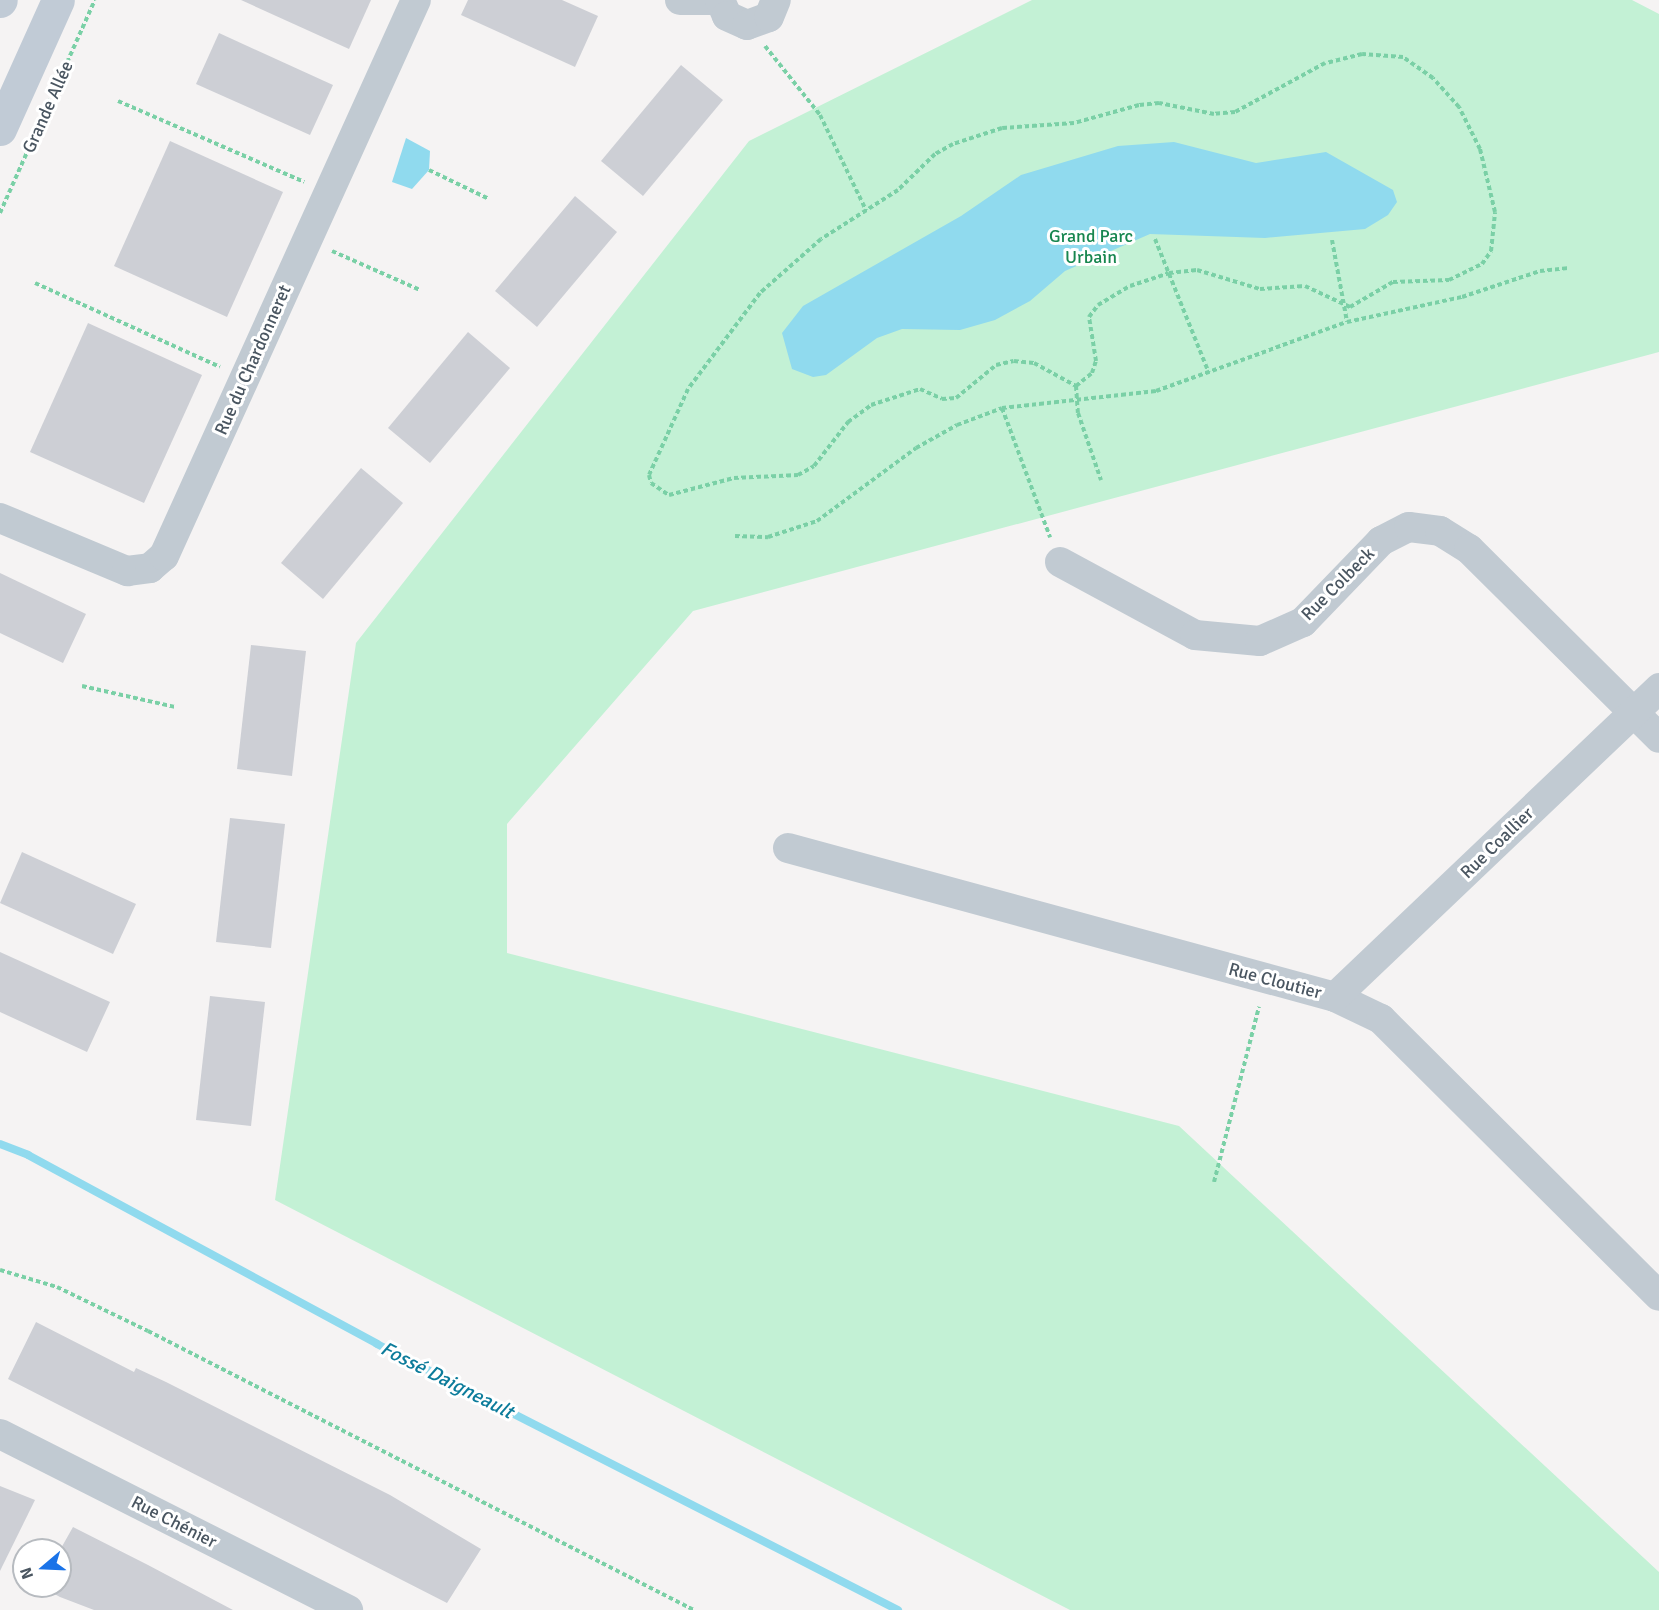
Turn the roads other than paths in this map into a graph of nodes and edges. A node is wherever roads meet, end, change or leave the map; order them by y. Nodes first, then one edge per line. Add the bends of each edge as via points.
1 (58, 0) edge
2 (416, 0) edge
3 (680, 0) edge
4 (711, 0) edge
5 (720, 0) edge
6 (776, 0) edge
7 (0, 129) edge
8 (0, 518) edge
9 (1060, 562) road end
10 (1659, 688) edge
11 (1634, 713) junction
12 (1659, 738) edge
13 (788, 848) dead end
14 (1335, 997) junction
15 (1659, 1296) edge
16 (0, 1434) edge
17 (348, 1610) edge

1 - 7 main road, Grande Allée
2 - 8 street, Rue du Chardonneret via 164,555 150,568 119,569
3 - 4 street
5 - 6 street via 727,16 747,25 769,17
9 - 11 street, Rue Colbeck via 1195,635 1260,641 1303,622 1381,541 1409,527 1440,531 1469,549
10 - 11 street, Rue Coallier
11 - 12 street, Rue Colbeck
11 - 14 street, Rue Coallier
13 - 14 street, Rue Cloutier
14 - 15 street, Rue Cloutier via 1381,1019
16 - 17 street, Rue Chénier

